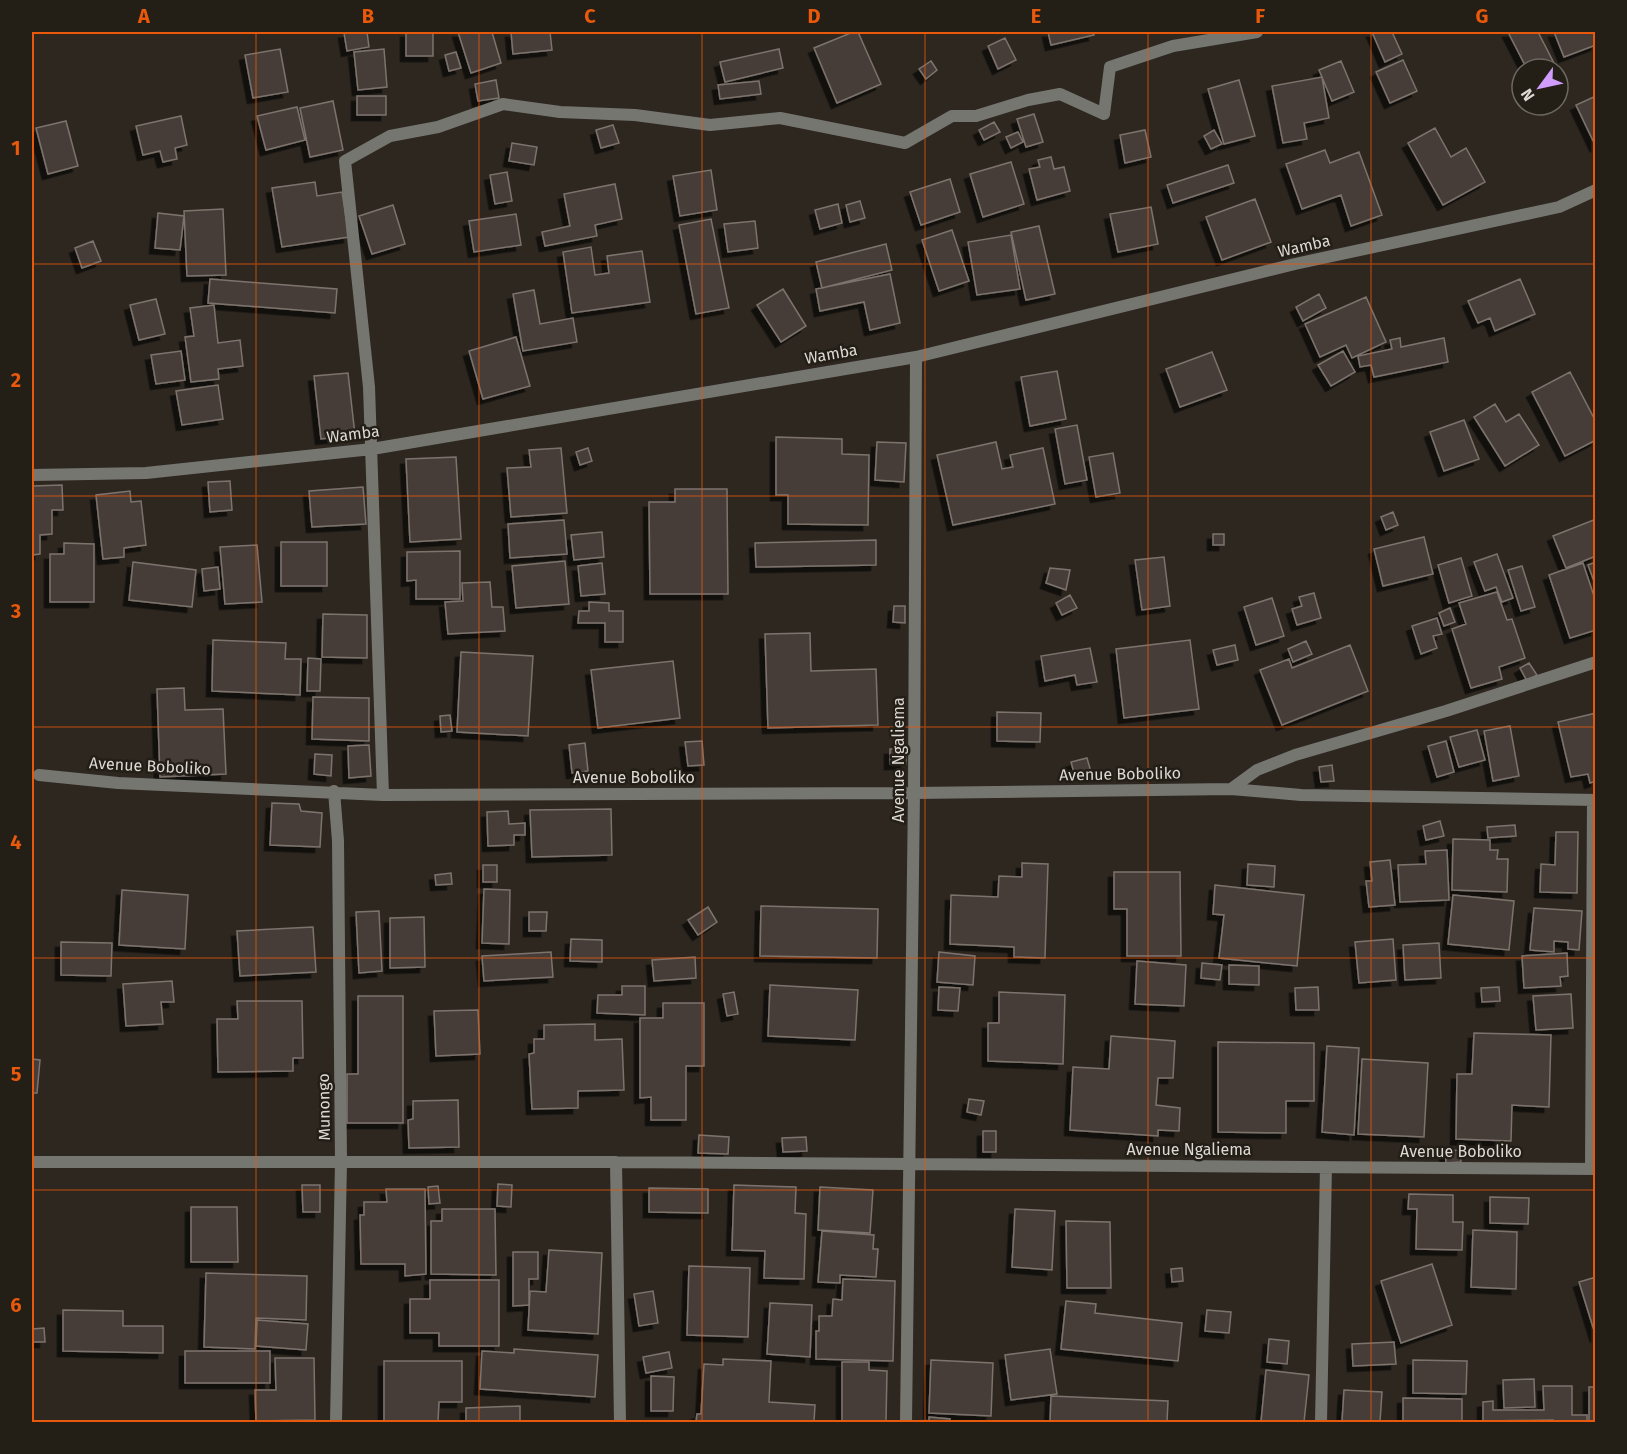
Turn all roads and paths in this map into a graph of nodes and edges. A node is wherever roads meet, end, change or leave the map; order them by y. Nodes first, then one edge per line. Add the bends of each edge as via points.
1 (1257, 32) edge
2 (1596, 189) edge
3 (916, 357) junction
4 (372, 449) junction
5 (32, 475) edge
6 (1596, 662) edge
7 (39, 776) dead end
8 (1231, 789) junction
9 (334, 792) junction
10 (914, 793) junction
11 (383, 795) junction
12 (1594, 800) edge
13 (32, 1162) edge
14 (341, 1162) junction
15 (616, 1162) junction
16 (908, 1164) junction
17 (1326, 1167) junction
18 (1593, 1169) edge
19 (336, 1422) edge
20 (620, 1422) edge
21 (906, 1422) edge
22 (1321, 1422) edge

1 - 4 street via 1173,46 1110,67 1104,114 1059,94 976,116 952,116 905,143 780,118 710,125 503,104 438,127 390,136 345,161
2 - 3 street, Wamba via 1559,207 1295,264
3 - 4 street, Wamba
3 - 10 street, Avenue Ngaliema
4 - 5 street, Wamba via 146,473
4 - 11 street
6 - 8 street via 1295,755 1257,770
7 - 9 street, Avenue Boboliko
8 - 10 street, Avenue Boboliko
8 - 12 street, Avenue Boboliko via 1301,795
9 - 11 street, Avenue Boboliko
9 - 14 street, Munongo via 338,842
10 - 11 street, Avenue Boboliko
10 - 16 street, Avenue Ngaliema
12 - 18 street
13 - 14 street
14 - 15 street
14 - 19 street, Munongo
15 - 16 street
15 - 20 street
16 - 17 street, Avenue Ngaliema
16 - 21 street, Avenue Ngaliema
17 - 18 street, Avenue Boboliko
17 - 22 street

